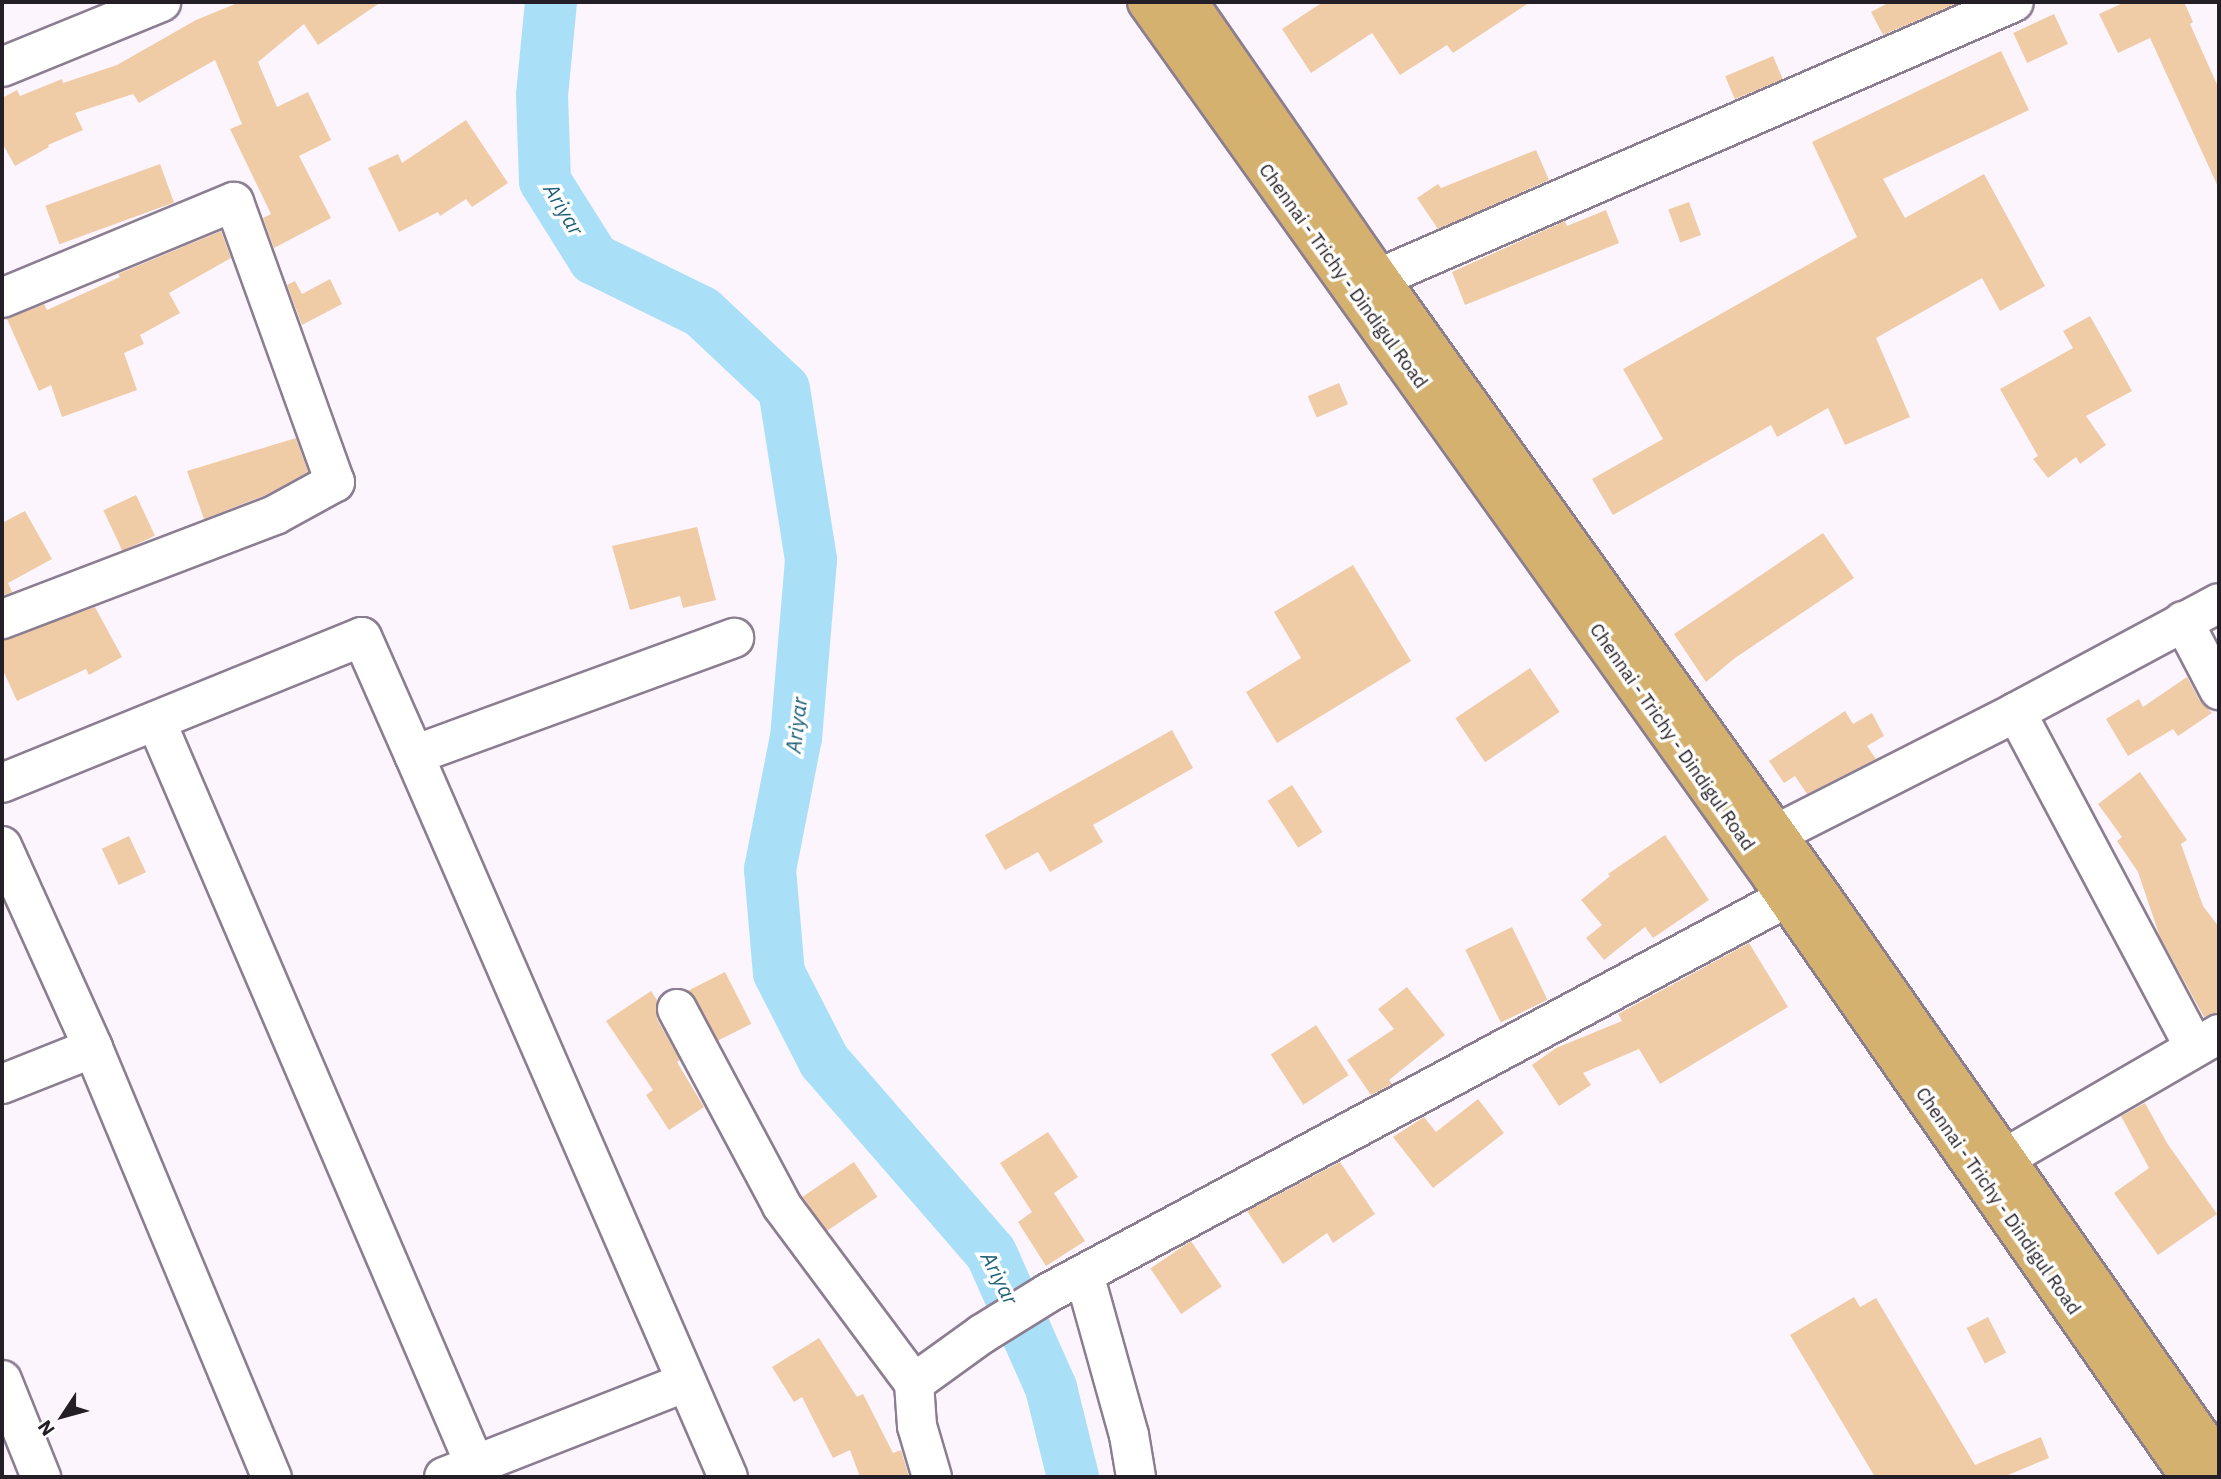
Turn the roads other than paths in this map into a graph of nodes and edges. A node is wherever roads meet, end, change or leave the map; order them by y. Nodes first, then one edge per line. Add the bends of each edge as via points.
1 (161, 2) edge
2 (1147, 2) edge
3 (1188, 2) edge
4 (2014, 2) edge
5 (2, 67) edge
6 (1379, 278) junction
7 (2, 298) edge
8 (2219, 603) edge
9 (2, 619) edge
10 (2183, 621) junction
11 (734, 638) dead end
12 (2219, 690) edge
13 (2016, 712) junction
14 (156, 721) junction
15 (414, 755) junction
16 (2, 783) edge
17 (1776, 834) junction
18 (2, 846) edge
19 (1786, 898) junction
20 (677, 1009) dead end
21 (2206, 1041) edge
22 (93, 1048) junction
23 (2, 1084) edge
24 (2005, 1158) junction
25 (1084, 1274) junction
26 (2, 1380) edge
27 (686, 1382) junction
28 (914, 1383) junction
29 (2219, 1464) edge
30 (459, 1471) edge
31 (41, 1477) edge
32 (272, 1477) edge
33 (728, 1477) edge
34 (932, 1477) edge
35 (1136, 1477) edge
36 (2190, 1477) edge

1 - 5 street
2 - 19 highway, Chennai - Trichy - Dindigul Road
3 - 6 highway, Chennai - Trichy - Dindigul Road
4 - 6 street
6 - 17 highway, Chennai - Trichy - Dindigul Road
7 - 9 street via 234,202 335,482 275,515
8 - 10 street
10 - 12 street
10 - 13 street
11 - 15 street
13 - 17 street
13 - 21 street
14 - 15 street via 362,637
14 - 16 street
14 - 30 street
15 - 27 street
17 - 24 highway, Chennai - Trichy - Dindigul Road
18 - 22 street
19 - 25 street
19 - 36 highway, Chennai - Trichy - Dindigul Road
20 - 28 street via 782,1206
21 - 24 street
22 - 23 street
22 - 32 street
24 - 29 highway, Chennai - Trichy - Dindigul Road
25 - 28 street via 982,1334
25 - 35 street via 1129,1435
26 - 31 street
27 - 30 street
27 - 33 street
28 - 34 street via 917,1426

